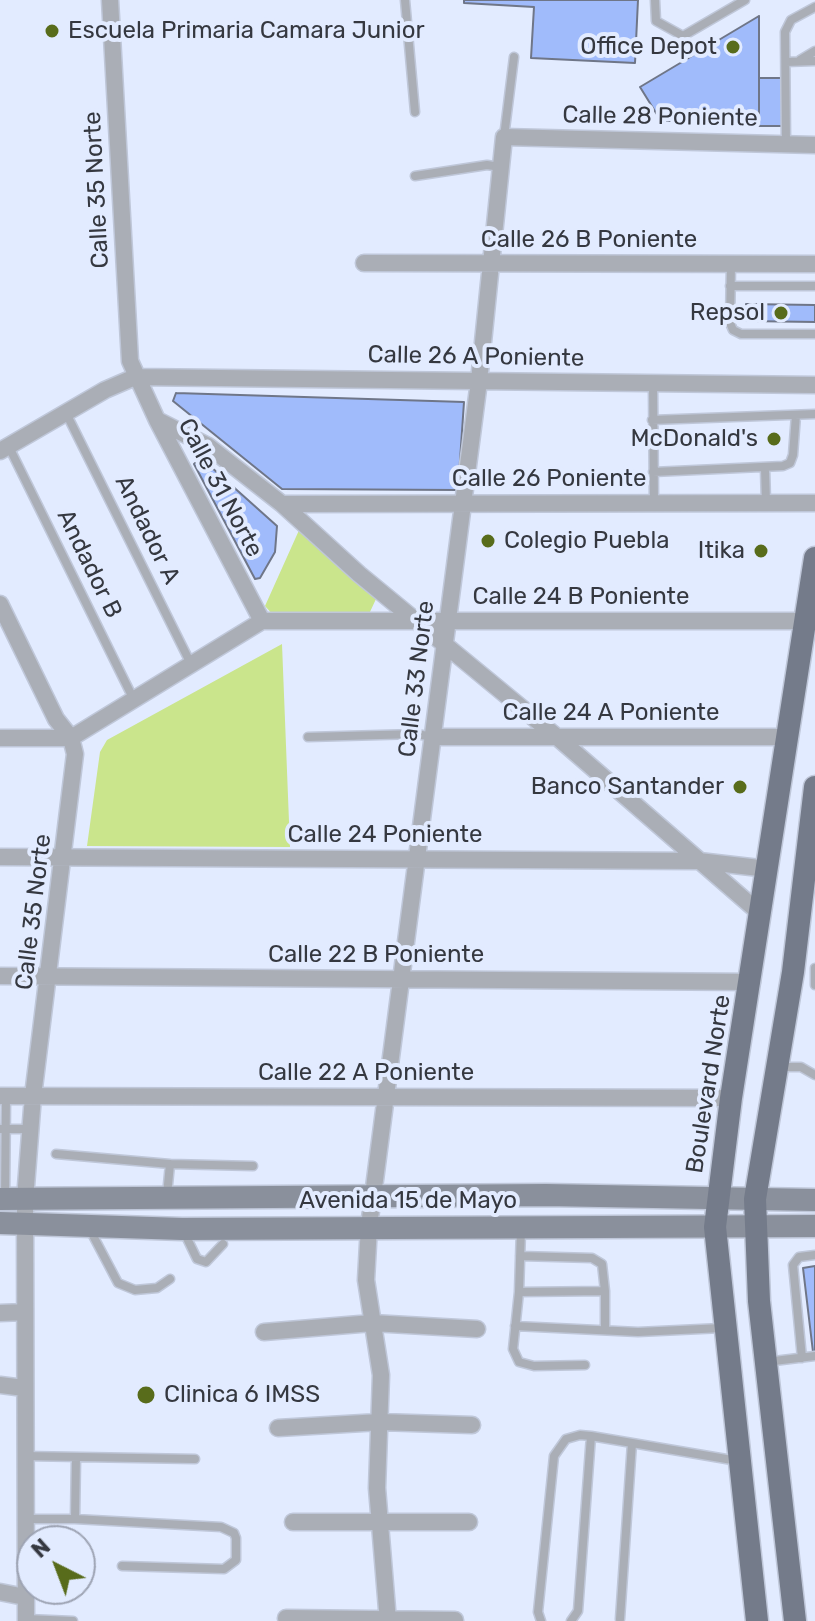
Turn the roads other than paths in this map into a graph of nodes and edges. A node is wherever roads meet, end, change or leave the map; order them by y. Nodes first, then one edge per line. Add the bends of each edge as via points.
1 (110, 0) edge
2 (405, 0) edge
3 (655, 0) edge
4 (745, 0) edge
5 (815, 7) edge
6 (815, 51) edge
7 (514, 57) dead end
8 (800, 61) junction
9 (815, 61) edge
10 (786, 62) junction
11 (415, 112) dead end
12 (504, 137) junction
13 (786, 144) junction
14 (815, 145) edge
15 (501, 167) junction
16 (415, 176) dead end
17 (364, 263) dead end
18 (491, 263) junction
19 (731, 264) junction
20 (815, 264) edge
21 (730, 286) junction
22 (815, 286) edge
23 (815, 334) edge
24 (135, 377) junction
25 (479, 381) junction
26 (653, 383) junction
27 (815, 385) edge
28 (66, 413) junction
29 (815, 414) edge
30 (796, 415) junction
31 (157, 420) junction
32 (652, 420) junction
33 (4, 448) edge
34 (765, 468) junction
35 (653, 472) junction
36 (464, 503) junction
37 (654, 503) junction
38 (766, 503) junction
39 (815, 503) edge
40 (282, 504) junction
41 (815, 558) edge
42 (2, 613) edge
43 (262, 621) junction
44 (416, 621) junction
45 (448, 621) junction
46 (805, 621) junction
47 (445, 646) junction
48 (191, 665) junction
49 (134, 700) junction
50 (308, 737) dead end
51 (434, 737) junction
52 (557, 737) junction
53 (788, 737) junction
54 (0, 738) edge
55 (71, 738) junction
56 (815, 787) edge
57 (0, 857) edge
58 (65, 857) junction
59 (810, 858) edge
60 (418, 859) junction
61 (699, 861) junction
62 (768, 869) junction
63 (762, 915) junction
64 (815, 968) edge
65 (0, 976) edge
66 (50, 976) junction
67 (403, 979) junction
68 (752, 982) junction
69 (815, 985) edge
70 (777, 1067) junction
71 (815, 1075) edge
72 (3, 1096) edge
73 (33, 1096) junction
74 (389, 1097) junction
75 (731, 1098) junction
76 (3, 1129) edge
77 (30, 1129) junction
78 (56, 1154) dead end
79 (170, 1164) junction
80 (253, 1166) dead end
81 (10, 1194) edge
82 (375, 1196) junction
83 (167, 1198) junction
84 (716, 1199) junction
85 (755, 1199) junction
86 (815, 1200) edge
87 (0, 1223) edge
88 (26, 1223) junction
89 (87, 1224) junction
90 (369, 1226) junction
91 (815, 1226) edge
92 (715, 1227) junction
93 (754, 1227) junction
94 (521, 1228) junction
95 (182, 1229) junction
96 (223, 1244) dead end
97 (815, 1255) edge
98 (520, 1256) junction
99 (170, 1279) dead end
100 (605, 1291) junction
101 (519, 1292) junction
102 (25, 1312) junction
103 (0, 1313) edge
104 (372, 1323) junction
105 (515, 1326) junction
106 (725, 1328) junction
107 (477, 1329) dead end
108 (605, 1330) junction
109 (264, 1332) dead end
110 (815, 1356) edge
111 (802, 1358) junction
112 (765, 1362) junction
113 (585, 1365) dead end
114 (0, 1385) edge
115 (24, 1388) junction
116 (380, 1422) junction
117 (472, 1425) dead end
118 (278, 1428) dead end
119 (591, 1436) junction
120 (632, 1443) junction
121 (24, 1456) junction
122 (76, 1457) junction
123 (195, 1459) dead end
124 (739, 1461) junction
125 (24, 1519) junction
126 (75, 1519) junction
127 (380, 1521) junction
128 (293, 1522) dead end
129 (469, 1522) dead end
130 (24, 1525) edge
131 (122, 1566) dead end
132 (286, 1618) dead end
133 (620, 1619) edge
134 (26, 1620) edge
135 (455, 1620) edge
136 (73, 1621) edge
137 (388, 1621) edge
138 (541, 1621) edge
139 (571, 1621) edge
140 (757, 1621) edge
141 (795, 1621) edge

1 - 24 street, Calle 35 Norte via 128,344
2 - 11 lane
3 - 4 lane via 656,21 683,36
5 - 10 lane via 787,25
6 - 8 lane
7 - 12 lane
8 - 9 lane
8 - 10 lane
10 - 13 lane
12 - 13 street, Calle 28 Poniente
12 - 15 street, Calle 33 Norte
13 - 14 street, Calle 28 Poniente
15 - 16 lane
15 - 18 street, Calle 33 Norte
17 - 18 street, Calle 26 B Poniente
18 - 19 street, Calle 26 B Poniente
18 - 25 street, Calle 33 Norte
19 - 20 street, Calle 26 B Poniente
19 - 21 lane
21 - 22 lane
21 - 23 lane via 733,330
24 - 25 street, Calle 26 A Poniente
24 - 28 street
24 - 31 street, Calle 31 Norte
25 - 26 street, Calle 26 A Poniente
25 - 36 street, Calle 33 Norte
26 - 27 street, Calle 26 A Poniente
26 - 32 lane
28 - 33 street
28 - 48 lane, Andador A
29 - 30 lane
30 - 32 lane
30 - 34 lane via 790,463
31 - 40 street via 208,446
31 - 43 street, Calle 31 Norte
32 - 35 lane
33 - 49 lane, Andador B
34 - 35 lane
34 - 38 lane
35 - 37 lane
36 - 37 street, Calle 26 Poniente
36 - 40 street, Calle 26 Poniente
36 - 45 street, Calle 33 Norte
37 - 38 street, Calle 26 Poniente
38 - 39 street, Calle 26 Poniente
40 - 44 street
41 - 46 main road, Boulevard Norte
42 - 55 street
43 - 44 street, Calle 24 B Poniente
43 - 48 street
44 - 45 street, Calle 24 B Poniente
44 - 47 street
45 - 46 street, Calle 24 B Poniente
45 - 47 street, Calle 33 Norte
46 - 53 main road, Boulevard Norte
47 - 51 street, Calle 33 Norte
47 - 52 street
48 - 49 street
49 - 55 street
50 - 51 lane
51 - 52 street, Calle 24 A Poniente
51 - 60 street, Calle 33 Norte
52 - 53 street, Calle 24 A Poniente
52 - 61 street
53 - 62 main road, Boulevard Norte
54 - 55 street
55 - 58 street, Calle 35 Norte via 75,764
56 - 59 main road
57 - 58 street, Calle 24 Poniente
58 - 60 street, Calle 24 Poniente
58 - 66 street, Calle 35 Norte
59 - 70 main road
60 - 61 street, Calle 24 Poniente
60 - 67 street, Calle 33 Norte
61 - 62 street, Calle 24 Poniente
61 - 63 street
62 - 63 main road, Boulevard Norte
63 - 68 main road, Boulevard Norte
64 - 69 lane
65 - 66 street, Calle 22 B Poniente
66 - 67 street, Calle 22 B Poniente
66 - 73 street, Calle 35 Norte
67 - 68 street, Calle 22 B Poniente
67 - 74 street, Calle 33 Norte
68 - 75 main road, Boulevard Norte
70 - 71 lane via 801,1067
70 - 85 main road
72 - 73 street, Calle 22 A Poniente
72 - 76 lane
73 - 74 street, Calle 22 A Poniente
73 - 77 street, Calle 35 Norte
74 - 75 street, Calle 22 A Poniente
74 - 82 street, Calle 33 Norte
75 - 84 main road, Boulevard Norte
76 - 77 lane
76 - 81 lane
77 - 81 street, Calle 35 Norte
78 - 79 lane
79 - 80 lane
79 - 83 lane
81 - 83 main road, Avenida 15 de Mayo
81 - 88 street, Calle 35 Norte
82 - 83 main road, Avenida 15 de Mayo
82 - 84 main road, Avenida 15 de Mayo
82 - 90 street, Calle 33 Norte
84 - 85 main road, Avenida 15 de Mayo
84 - 92 main road, Boulevard Norte
85 - 86 main road, Avenida 15 de Mayo
85 - 93 main road
87 - 88 main road, Avenida 15 de Mayo
88 - 89 main road, Avenida 15 de Mayo
88 - 102 street, Calle 35 Norte
89 - 95 main road, Avenida 15 de Mayo
89 - 99 lane via 118,1283 135,1290 157,1288
90 - 94 main road, Avenida 15 de Mayo
90 - 95 main road, Avenida 15 de Mayo
90 - 104 street, Calle 33 Norte via 366,1280
91 - 93 main road, Avenida 15 de Mayo
92 - 93 main road, Avenida 15 de Mayo
92 - 94 main road, Avenida 15 de Mayo
92 - 106 main road, Boulevard Norte
93 - 112 main road
94 - 98 lane
95 - 96 lane via 197,1259 206,1262
97 - 111 lane via 799,1257 793,1265
98 - 100 lane via 592,1258 602,1264
98 - 101 lane
100 - 101 lane
100 - 108 lane
101 - 105 lane
102 - 103 street
102 - 115 street, Calle 35 Norte
104 - 107 street
104 - 109 street
104 - 116 street, Calle 33 Norte via 380,1364
105 - 108 lane
105 - 113 lane via 513,1349 519,1362
106 - 108 lane
106 - 124 main road, Boulevard Norte
110 - 111 lane
111 - 112 lane
112 - 141 main road
114 - 115 street
115 - 121 street, Calle 35 Norte
116 - 117 street
116 - 118 street
116 - 127 street, Calle 33 Norte
119 - 120 lane
119 - 138 lane via 572,1436 557,1446 554,1456
119 - 139 lane via 578,1611
120 - 124 lane
120 - 133 lane
121 - 122 lane
121 - 125 street, Calle 35 Norte
122 - 123 lane
122 - 126 lane
124 - 140 main road, Boulevard Norte
125 - 126 lane
125 - 130 street, Calle 35 Norte
126 - 131 lane via 221,1527 236,1538 236,1560 224,1569
127 - 128 street
127 - 129 street
127 - 137 street, Calle 33 Norte
132 - 137 street
134 - 136 lane
135 - 137 street

